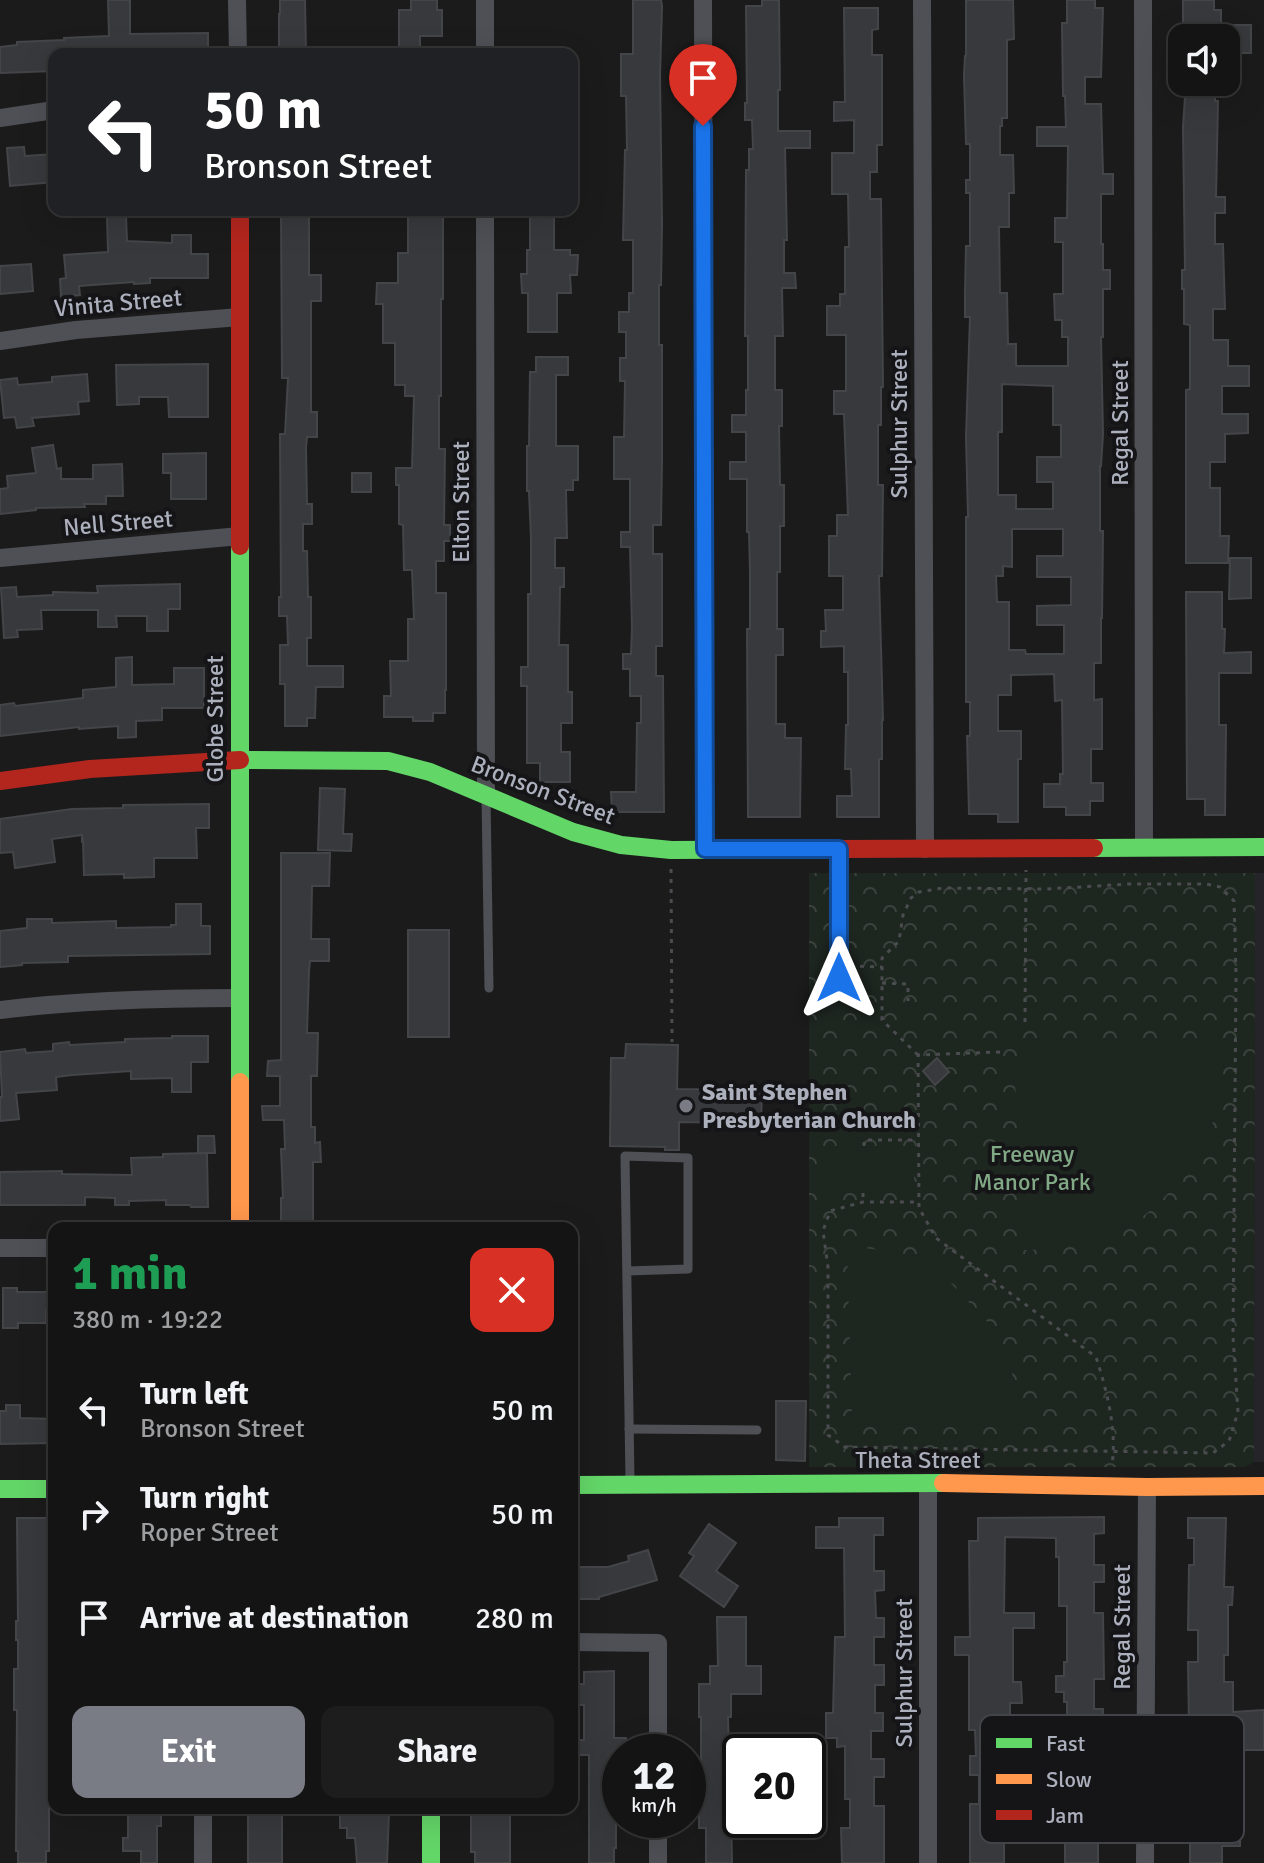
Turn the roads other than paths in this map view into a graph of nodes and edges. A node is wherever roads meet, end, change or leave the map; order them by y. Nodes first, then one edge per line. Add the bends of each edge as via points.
1 (237, 0) edge
2 (485, 0) edge
3 (703, 0) edge
4 (922, 0) edge
5 (1143, 0) edge
6 (238, 48) edge
7 (485, 48) edge
8 (48, 111) edge
9 (0, 118) edge
10 (240, 216) edge
11 (485, 216) edge
12 (240, 317) junction
13 (0, 341) edge
14 (240, 536) junction
15 (0, 558) edge
16 (239, 760) junction
17 (0, 781) edge
18 (486, 794) junction
19 (1144, 847) junction
20 (1264, 847) edge
21 (705, 849) junction
22 (839, 849) junction
23 (925, 849) junction
24 (839, 978) dead end
25 (489, 988) dead end
26 (240, 998) junction
27 (0, 1010) edge
28 (240, 1222) edge
29 (0, 1248) edge
30 (48, 1248) edge
31 (627, 1271) junction
32 (629, 1429) junction
33 (757, 1430) dead end
34 (928, 1483) junction
35 (578, 1485) edge
36 (630, 1485) junction
37 (1264, 1486) edge
38 (1147, 1487) junction
39 (0, 1489) edge
40 (48, 1489) edge
41 (578, 1642) edge
42 (1146, 1715) edge
43 (658, 1734) edge
44 (203, 1814) edge
45 (431, 1814) edge
46 (658, 1838) edge
47 (1145, 1843) edge
48 (203, 1863) edge
49 (431, 1863) edge
50 (658, 1863) edge
51 (928, 1863) edge
52 (1145, 1863) edge

1 - 6 street
2 - 7 street
3 - 21 street
4 - 23 street, Sulphur Street
5 - 19 street, Regal Street
8 - 9 street
10 - 12 street, Globe Street
11 - 18 street, Elton Street
12 - 13 street, Vinita Street
12 - 14 street, Globe Street
14 - 15 street, Nell Street
14 - 16 street, Globe Street
16 - 17 street, Bronson Street via 90,769
16 - 18 street, Bronson Street via 388,761
16 - 26 street, Globe Street
18 - 21 street, Bronson Street via 573,832 621,845
18 - 25 lane
19 - 20 street, Bronson Street
19 - 23 street, Bronson Street
21 - 22 street, Bronson Street
22 - 23 street, Bronson Street
22 - 24 lane
26 - 27 street via 149,998
26 - 28 street, Globe Street
29 - 30 street
31 - 31 lane via 625,1156 688,1158 688,1269
31 - 32 lane
32 - 33 lane
32 - 36 lane
34 - 36 street, Theta Street
34 - 38 street, Theta Street
34 - 51 street, Sulphur Street
35 - 36 street, Theta Street
37 - 38 street, Theta Street
38 - 42 street, Regal Street
39 - 40 street
41 - 43 street via 658,1643
44 - 48 street
45 - 49 street
46 - 50 street
47 - 52 street, Regal Street

